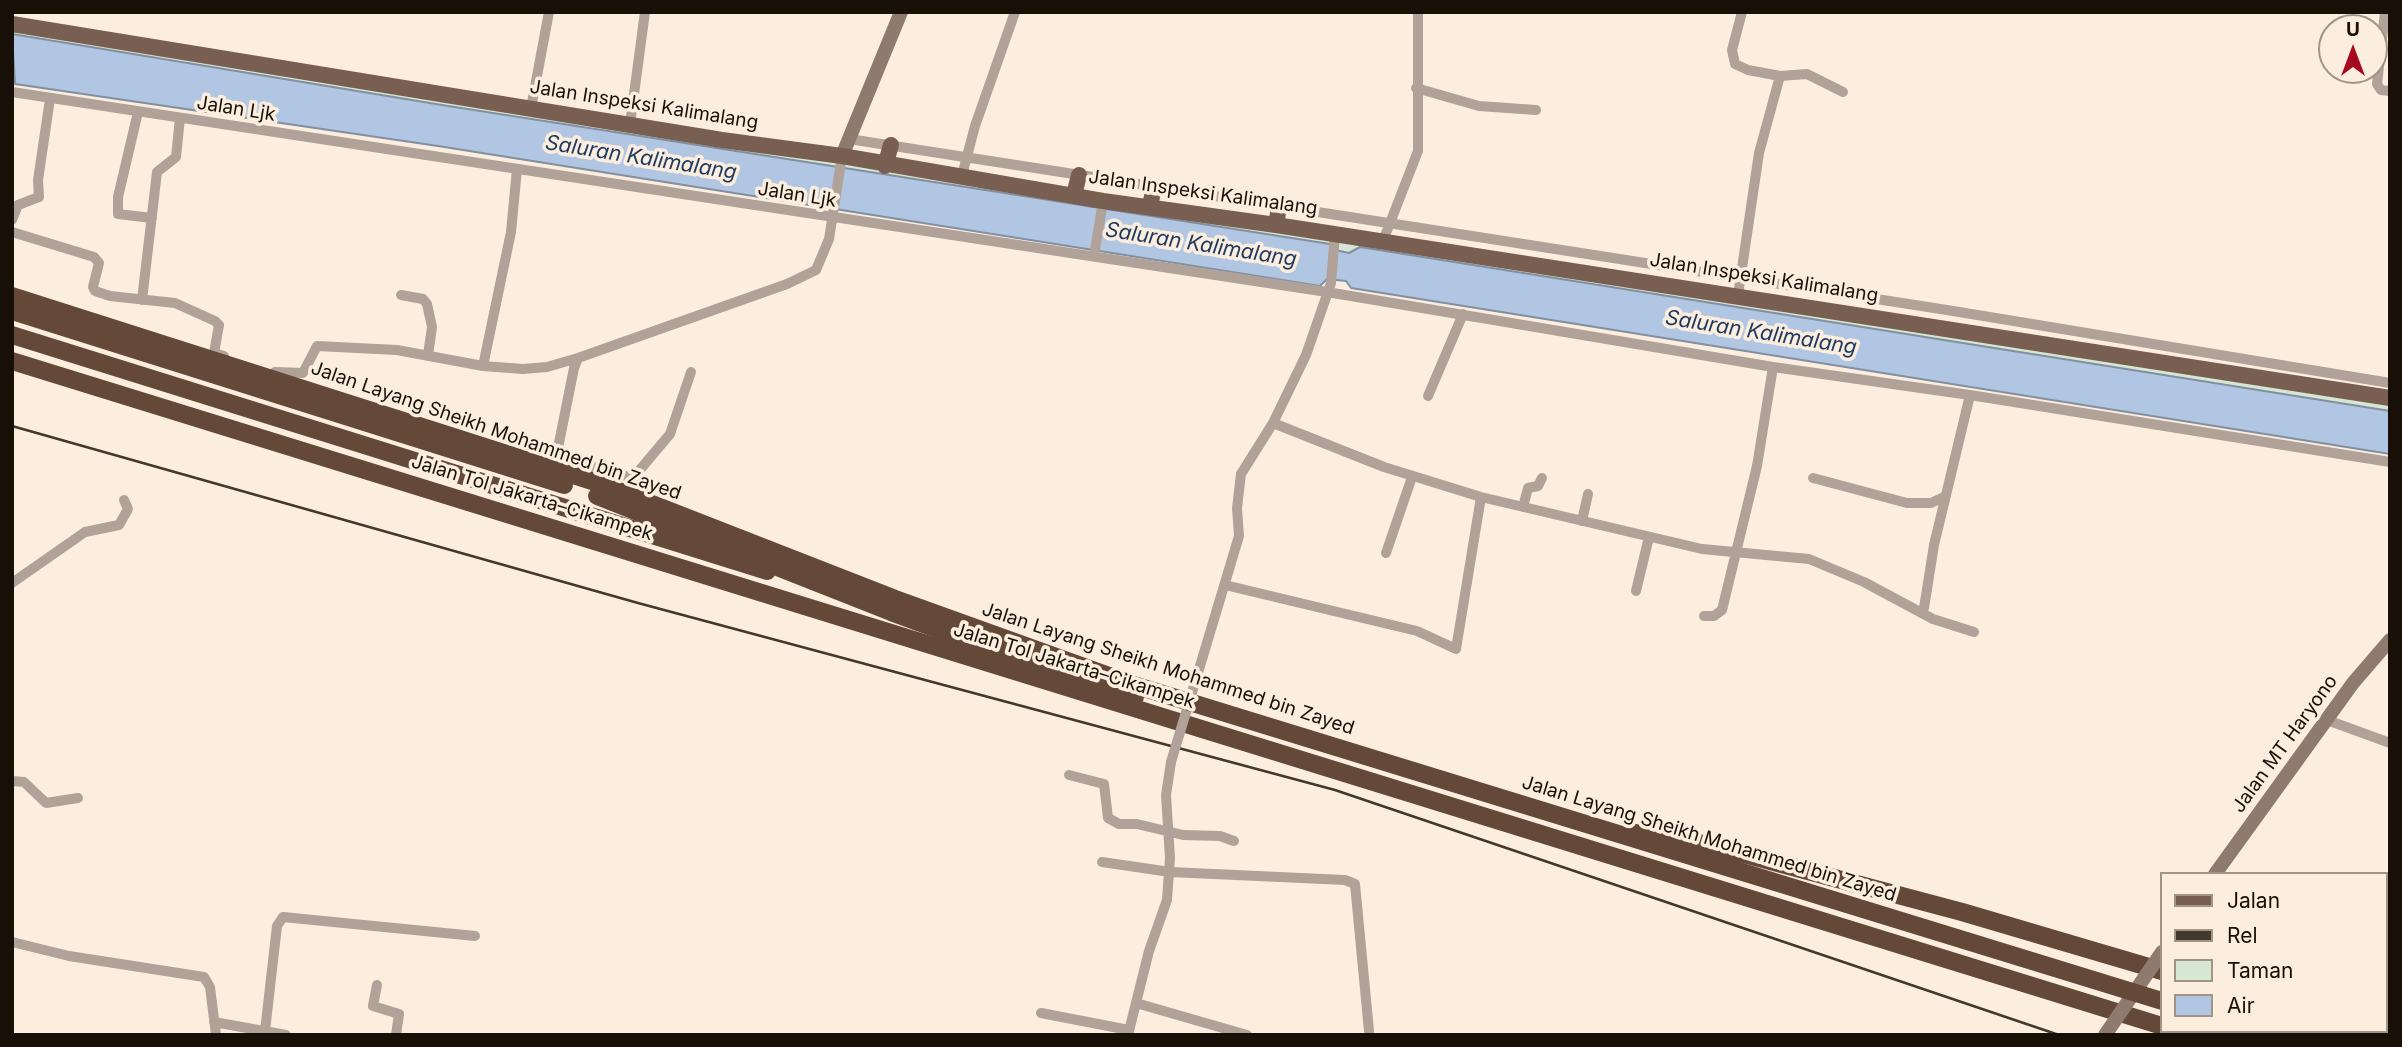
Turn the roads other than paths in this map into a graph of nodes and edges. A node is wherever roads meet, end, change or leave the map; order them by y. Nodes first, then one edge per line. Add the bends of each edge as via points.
1 (549, 12) edge
2 (645, 12) edge
3 (901, 12) edge
4 (1015, 12) edge
5 (1418, 12) edge
6 (1742, 12) edge
7 (2385, 12) edge
8 (12, 24) edge
9 (1780, 76) junction
10 (1416, 88) junction
11 (2390, 91) edge
12 (12, 92) edge
13 (1843, 92) dead end
14 (50, 99) junction
15 (531, 108) junction
16 (1536, 110) dead end
17 (138, 112) junction
18 (180, 118) junction
19 (631, 124) junction
20 (849, 139) junction
21 (891, 145) junction
22 (966, 157) junction
23 (841, 161) junction
24 (885, 166) junction
25 (517, 170) junction
26 (1079, 175) junction
27 (961, 178) junction
28 (1154, 187) junction
29 (1074, 195) junction
30 (1103, 204) junction
31 (1150, 206) junction
32 (1279, 207) junction
33 (834, 214) junction
34 (152, 218) junction
35 (12, 220) edge
36 (1391, 224) junction
37 (1276, 225) junction
38 (12, 232) edge
39 (1384, 241) junction
40 (1335, 242) junction
41 (1095, 254) junction
42 (1329, 287) junction
43 (1739, 287) junction
44 (401, 295) dead end
45 (12, 296) edge
46 (142, 300) junction
47 (12, 311) edge
48 (1463, 314) junction
49 (12, 335) edge
50 (428, 355) junction
51 (579, 358) junction
52 (12, 361) edge
53 (483, 366) junction
54 (1773, 367) junction
55 (691, 372) dead end
56 (2390, 383) edge
57 (1970, 395) junction
58 (1428, 396) dead end
59 (2390, 398) edge
60 (1273, 423) junction
61 (2390, 462) edge
62 (1412, 477) junction
63 (1542, 478) dead end
64 (1813, 478) dead end
65 (1588, 494) dead end
66 (1481, 496) junction
67 (1946, 496) junction
68 (124, 500) dead end
69 (1523, 507) junction
70 (1581, 521) junction
71 (1649, 537) junction
72 (1738, 552) junction
73 (1386, 553) dead end
74 (12, 583) edge
75 (1225, 585) junction
76 (1636, 591) dead end
77 (1921, 611) junction
78 (1704, 616) dead end
79 (1973, 632) dead end
80 (2390, 640) edge
81 (2327, 720) junction
82 (2390, 743) edge
83 (1069, 775) dead end
84 (12, 781) edge
85 (78, 798) dead end
86 (1604, 828) junction
87 (1167, 831) junction
88 (1234, 841) dead end
89 (1102, 862) dead end
90 (1170, 872) junction
91 (2216, 872) edge
92 (475, 936) dead end
93 (12, 942) edge
94 (2160, 955) edge
95 (2160, 970) edge
96 (377, 985) dead end
97 (2160, 994) edge
98 (2160, 1000) edge
99 (1136, 1003) junction
100 (2160, 1010) edge
101 (1041, 1013) dead end
102 (214, 1022) junction
103 (2160, 1025) edge
104 (265, 1031) junction
105 (1369, 1031) dead end
106 (1129, 1033) edge
107 (216, 1035) edge
108 (286, 1035) edge
109 (396, 1035) edge
110 (1247, 1035) edge
111 (2105, 1035) edge

1 - 15 street
2 - 19 street
3 - 20 main road
4 - 22 street
5 - 10 street
6 - 9 street via 1732,50 1735,64
7 - 11 street via 2377,84
8 - 15 main road, Jalan Inspeksi Kalimalang
9 - 13 street via 1807,74
9 - 43 street via 1759,153
10 - 16 street via 1479,106
10 - 36 street via 1418,151
12 - 14 street, Jalan Ljk
14 - 17 street, Jalan Ljk
14 - 35 street via 39,197 18,205
15 - 19 main road, Jalan Inspeksi Kalimalang
17 - 18 street, Jalan Ljk
17 - 34 street via 118,215
18 - 25 street, Jalan Ljk
18 - 34 street via 176,157 156,172
19 - 23 main road, Jalan Inspeksi Kalimalang
20 - 21 street, Jalan Inspeksi Kalimalang
20 - 23 main road
21 - 22 street, Jalan Inspeksi Kalimalang
21 - 24 main road
22 - 26 street, Jalan Inspeksi Kalimalang
22 - 27 street
23 - 24 main road, Jalan Inspeksi Kalimalang
23 - 33 street
24 - 27 main road, Jalan Inspeksi Kalimalang
25 - 33 street, Jalan Ljk
25 - 53 street via 511,232
26 - 28 street, Jalan Inspeksi Kalimalang
26 - 29 main road
27 - 29 main road, Jalan Inspeksi Kalimalang
28 - 31 main road
28 - 32 street, Jalan Inspeksi Kalimalang
29 - 30 main road, Jalan Inspeksi Kalimalang
30 - 31 main road, Jalan Inspeksi Kalimalang
30 - 41 street
31 - 37 main road, Jalan Inspeksi Kalimalang
32 - 36 street, Jalan Inspeksi Kalimalang
32 - 37 main road
33 - 41 street, Jalan Ljk
33 - 51 street via 816,270
34 - 46 street
36 - 39 street
36 - 43 street, Jalan Inspeksi Kalimalang
37 - 40 main road, Jalan Inspeksi Kalimalang
38 - 46 street via 94,257 99,263 95,291
39 - 40 main road, Jalan Inspeksi Kalimalang
39 - 43 main road, Jalan Inspeksi Kalimalang
40 - 42 street
41 - 42 street, Jalan Ljk
42 - 48 street, Jalan Ljk
42 - 60 street via 1306,355
43 - 56 street, Jalan Inspeksi Kalimalang
43 - 59 main road, Jalan Inspeksi Kalimalang
44 - 50 street via 427,304 432,327
45 - 98 highway, Jalan Layang Sheikh Mohammed bin Zayed, bridge via 585,479 1134,685
46 - 50 street via 175,303 215,321 219,325 214,354 284,374 303,373 317,346
47 - 100 highway, Jalan Layang Sheikh Mohammed bin Zayed, bridge via 591,493 1038,666
48 - 54 street, Jalan Ljk
48 - 58 street
49 - 86 highway, Jalan Tol Jakarta–Cikampek via 1100,677
50 - 53 street
51 - 53 street via 547,367
51 - 55 street via 573,368 557,453 565,460 633,478 670,434
52 - 103 highway, Jalan Tol Jakarta–Cikampek
54 - 57 street, Jalan Ljk
54 - 72 street
57 - 61 street, Jalan Ljk
57 - 67 street
60 - 62 street
60 - 75 street via 1241,474 1239,536
62 - 66 street
62 - 73 street
63 - 69 street via 1538,486 1528,488
64 - 67 street via 1907,503 1931,503
65 - 70 street
66 - 69 street
66 - 75 street via 1456,649 1417,631
67 - 77 street
68 - 74 street via 128,509 119,525 85,532
69 - 70 street
70 - 71 street
71 - 72 street
71 - 76 street
72 - 77 street via 1809,559
72 - 78 street via 1722,610
75 - 87 street, bridge via 1171,762
77 - 79 street
80 - 81 main road, Jalan MT Haryono
81 - 82 street
81 - 91 main road, Jalan MT Haryono
83 - 87 street via 1104,784 1108,818
84 - 85 street via 24,782 46,803
86 - 95 highway via 1710,845
86 - 97 highway, Jalan Tol Jakarta–Cikampek
87 - 88 street via 1220,835
87 - 90 street
89 - 90 street
90 - 99 street via 1167,900
90 - 105 street via 1355,884
92 - 104 street via 283,917 276,926
93 - 102 street via 69,956 204,977 211,987
94 - 111 main road, bridge
96 - 109 street via 373,1006 399,1014
99 - 106 street
99 - 110 street
101 - 106 street
102 - 104 street
102 - 107 street
104 - 108 street

